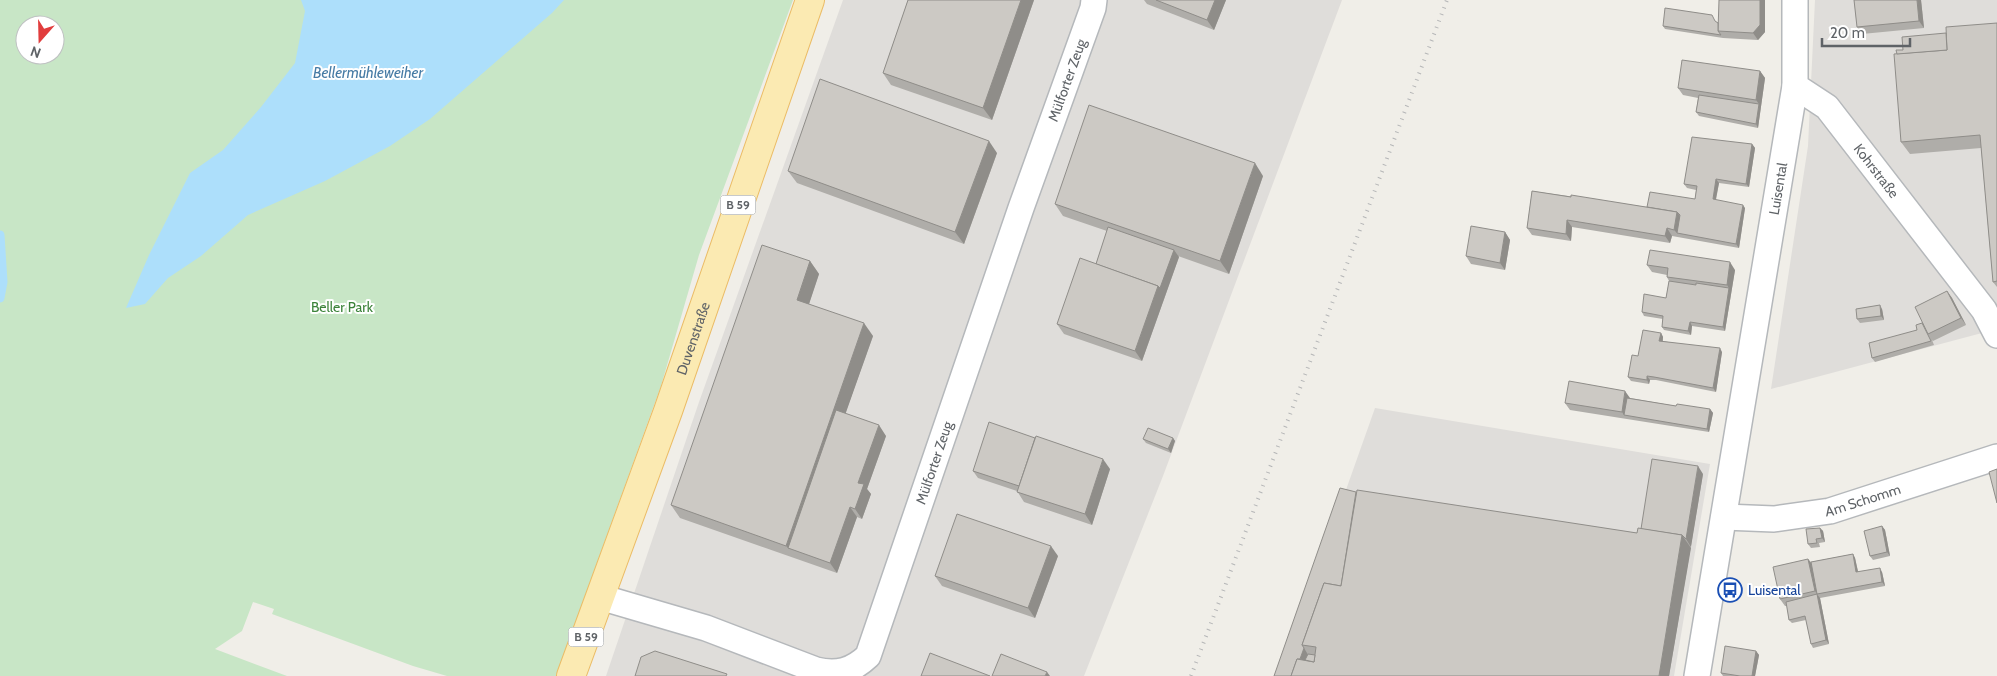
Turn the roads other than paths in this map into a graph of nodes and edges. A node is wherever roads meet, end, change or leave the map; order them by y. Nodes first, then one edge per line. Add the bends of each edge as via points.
1 (810, 0) edge
2 (1094, 0) edge
3 (1795, 0) edge
4 (1795, 86) junction
5 (1997, 335) edge
6 (1997, 457) edge
7 (1724, 517) junction
8 (600, 597) junction
9 (571, 676) edge
10 (1697, 676) edge

1 - 8 main road, Duvenstraße / B 59
2 - 8 street, Mülforter Zeug via 868,656 845,672 816,670 706,628
3 - 4 street
4 - 5 street, Kohrstraße via 1828,107 1984,310
4 - 7 street, Luisental
6 - 7 street, Am Schomm via 1830,512 1774,519
7 - 10 street, Luisental
8 - 9 main road, Duvenstraße / B 59

